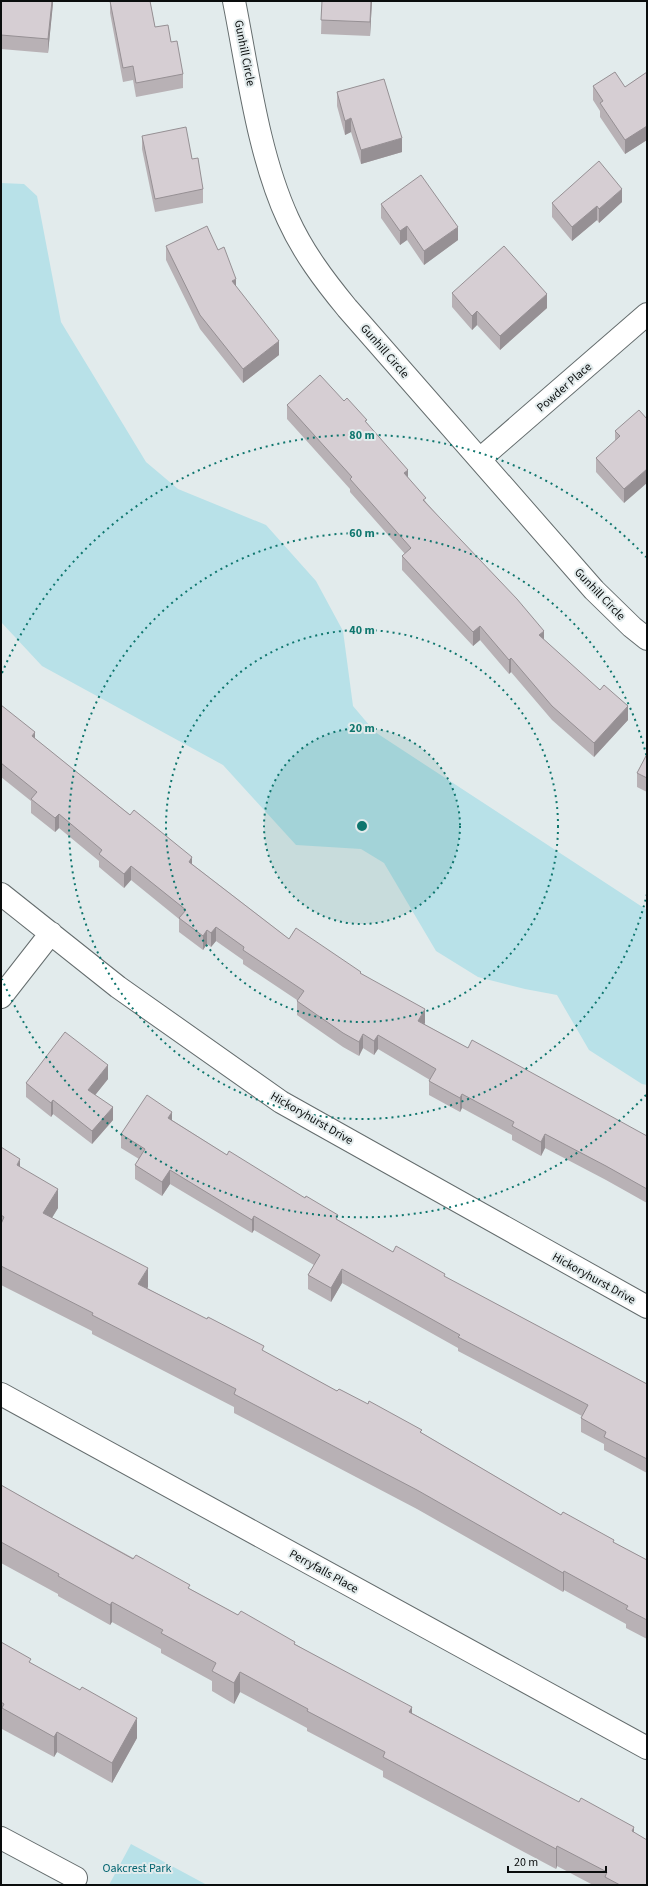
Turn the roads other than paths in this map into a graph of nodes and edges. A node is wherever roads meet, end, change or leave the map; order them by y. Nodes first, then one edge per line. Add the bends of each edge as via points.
1 (234, 1) edge
2 (647, 314) edge
3 (480, 460) junction
4 (647, 639) edge
5 (1, 894) edge
6 (51, 933) junction
7 (1, 997) edge
8 (647, 1306) edge
9 (1, 1394) edge
10 (647, 1748) edge
11 (1, 1838) edge
12 (76, 1878) dead end

1 - 3 street, Gunhill Circle via 263,143 275,188 301,244 322,277 347,308
2 - 3 street, Powder Place
3 - 4 street, Gunhill Circle via 594,590
5 - 6 street, Hickoryhurst Drive
6 - 7 street
6 - 8 street, Hickoryhurst Drive via 118,987 281,1102
9 - 10 street, Perryfalls Place
11 - 12 street

